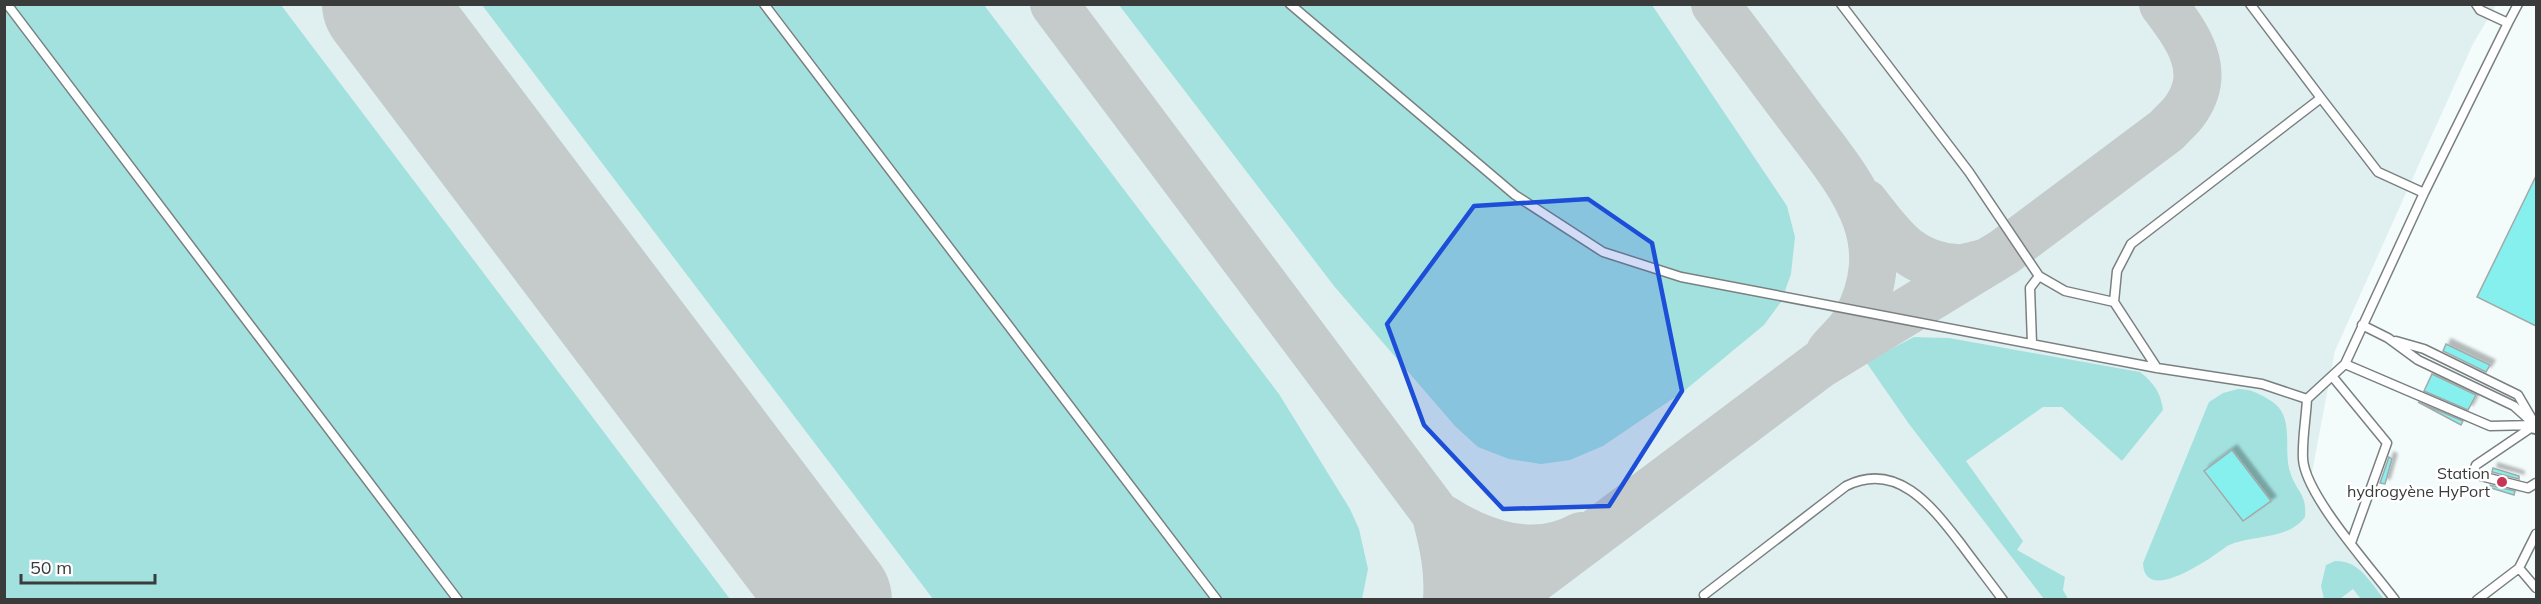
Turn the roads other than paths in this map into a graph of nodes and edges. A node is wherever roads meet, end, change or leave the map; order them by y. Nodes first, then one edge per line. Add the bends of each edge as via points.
1 (7, 4) edge
2 (764, 4) edge
3 (1290, 4) edge
4 (1840, 4) edge
5 (2250, 4) edge
6 (2476, 4) edge
7 (2517, 4) edge
8 (2508, 23) junction
9 (2321, 98) junction
10 (2424, 193) junction
11 (2039, 276) junction
12 (2114, 302) junction
13 (2362, 326) junction
14 (2032, 343) junction
15 (2345, 364) junction
16 (2157, 368) junction
17 (2332, 376) junction
18 (2307, 399) junction
19 (2536, 425) edge
20 (2536, 483) edge
21 (2536, 534) edge
22 (2351, 543) junction
23 (2519, 568) junction
24 (2536, 588) edge
25 (1704, 595) dead end
26 (458, 600) edge
27 (1217, 600) edge
28 (2003, 600) edge
29 (2395, 600) edge
30 (2477, 600) edge

1 - 26 lane
2 - 27 lane
3 - 14 lane via 1515,195 1602,252 1681,277
4 - 11 lane via 1969,172
5 - 9 lane
6 - 8 lane via 2480,10
7 - 8 lane
8 - 10 lane
9 - 10 lane via 2378,172
9 - 12 lane via 2131,244 2117,271
10 - 13 lane
11 - 12 lane via 2065,291
11 - 14 lane via 2030,288
12 - 16 lane
13 - 15 lane
13 - 19 lane via 2424,350 2518,395
14 - 16 lane
15 - 17 lane
15 - 19 lane via 2490,426
16 - 18 lane via 2262,384
17 - 18 lane
17 - 22 lane via 2387,443
18 - 22 lane via 2303,460 2310,483
19 - 20 lane via 2476,465 2473,474 2528,488
21 - 23 lane
22 - 29 lane
23 - 24 lane
23 - 30 lane
25 - 28 lane via 1846,486 1860,478 1876,478 1911,490 1932,508

